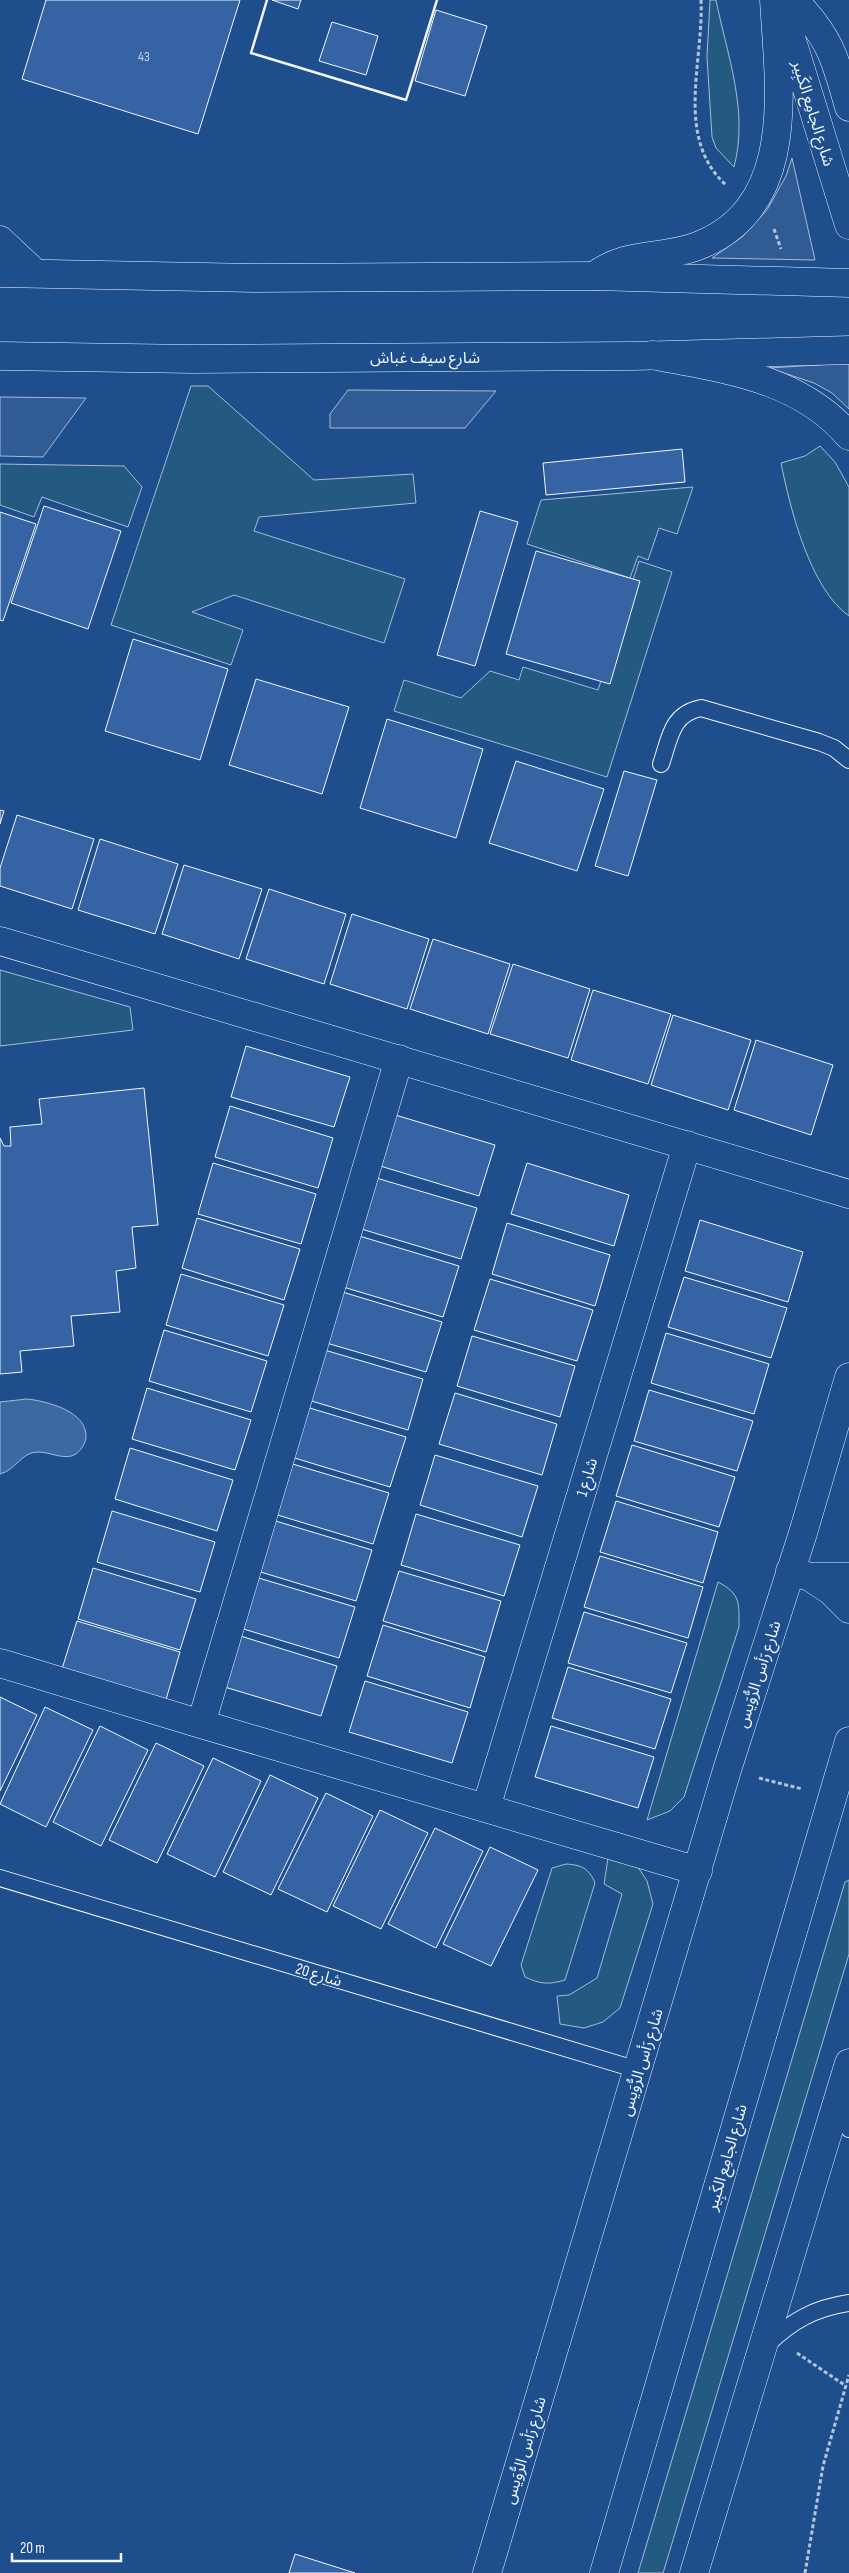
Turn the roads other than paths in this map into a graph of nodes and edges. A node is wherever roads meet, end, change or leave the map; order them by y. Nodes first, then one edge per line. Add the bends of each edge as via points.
1 (774, 0) edge
2 (779, 0) edge
3 (794, 0) edge
4 (849, 107) edge
5 (849, 225) edge
6 (0, 240) edge
7 (0, 273) edge
8 (35, 273) junction
9 (594, 276) junction
10 (849, 283) edge
11 (849, 350) edge
12 (652, 355) junction
13 (0, 356) edge
14 (849, 436) edge
15 (849, 760) edge
16 (661, 764) dead end
17 (0, 941) edge
18 (399, 1059) junction
19 (687, 1145) junction
20 (849, 1194) edge
21 (849, 1377) edge
22 (800, 1574) junction
23 (849, 1577) edge
24 (849, 1609) edge
25 (0, 1662) edge
26 (201, 1724) junction
27 (849, 1741) edge
28 (486, 1808) junction
29 (698, 1871) junction
30 (0, 1878) edge
31 (847, 2068) edge
32 (638, 2070) junction
33 (849, 2129) edge
34 (849, 2303) edge
35 (767, 2345) junction
36 (487, 2573) edge
37 (604, 2573) edge
38 (694, 2573) edge

1 - 9 street via 780,104 778,131 772,164 752,202 727,229 695,247 630,258
2 - 5 street, شارع الجامِع الكَبِير
3 - 4 street via 829,44 838,64
6 - 8 street
7 - 8 street
8 - 9 street via 254,278
9 - 10 street
11 - 12 street, شارع سيف غباش
12 - 13 street, شارع سيف غباش via 193,359
12 - 14 street via 742,373 784,387 820,407
15 - 16 lane via 834,748 819,742 701,708 680,716
17 - 18 street
18 - 19 street
18 - 26 street
19 - 20 street
19 - 28 street, شارع 1
21 - 22 street, شارع رَأس الرُّوَيس
22 - 23 street
22 - 24 street via 830,1591
22 - 29 street, شارع رَأس الرُّوَيس via 727,1770
25 - 26 street
26 - 28 street
27 - 37 street, شارع الجامِع الكَبِير
28 - 29 street
29 - 32 street, شارع رَأس الرُّوَيس
30 - 32 lane, شارع 20
31 - 33 lane
31 - 35 street
32 - 36 street, شارع رَأس الرُّوَيس
34 - 35 lane via 810,2313 791,2323
35 - 38 street

